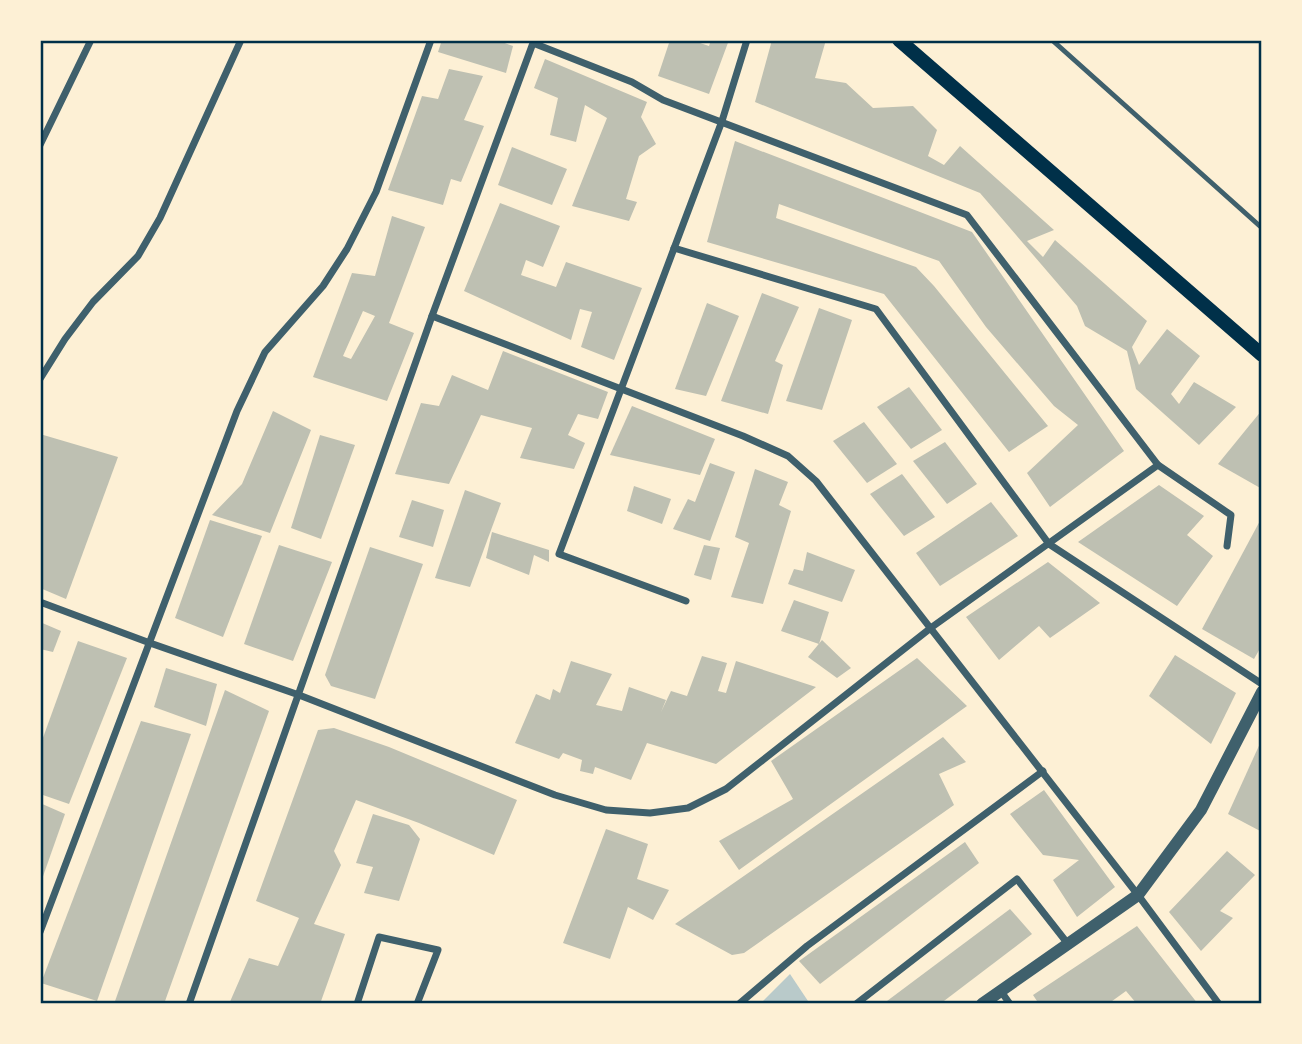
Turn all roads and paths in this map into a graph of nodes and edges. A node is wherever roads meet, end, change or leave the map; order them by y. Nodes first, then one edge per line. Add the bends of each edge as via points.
1 (91, 40) edge
2 (241, 40) edge
3 (431, 40) edge
4 (747, 40) edge
5 (898, 40) edge
6 (1052, 40) edge
7 (722, 121) junction
8 (40, 145) edge
9 (1262, 228) edge
10 (674, 248) junction
11 (432, 316) junction
12 (1262, 355) edge
13 (40, 379) edge
14 (621, 390) junction
15 (1158, 465) junction
16 (1049, 544) junction
17 (1227, 546) dead end
18 (686, 601) dead end
19 (40, 602) edge
20 (932, 627) junction
21 (149, 643) junction
22 (1262, 684) edge
23 (1262, 692) edge
24 (299, 695) junction
25 (1043, 771) junction
26 (1138, 895) junction
27 (40, 932) edge
28 (1068, 944) junction
29 (1000, 990) junction
30 (189, 1004) edge
31 (357, 1004) edge
32 (417, 1004) edge
33 (739, 1004) edge
34 (856, 1004) edge
35 (982, 1004) edge
36 (1010, 1004) edge
37 (1219, 1004) edge

1 - 8 street
2 - 13 street via 160,218 138,256 93,302
3 - 21 street via 376,192 347,248 323,286 265,352 248,387
4 - 7 street
5 - 12 main road
6 - 9 lane
7 - 10 street
7 - 11 street via 533,43
7 - 15 street via 967,215
10 - 14 street
10 - 16 street via 876,309
11 - 14 street
11 - 24 street
14 - 18 street via 559,554
14 - 20 street via 788,456 816,481
15 - 16 street
15 - 17 street via 1231,515
16 - 20 street
16 - 22 street
19 - 21 street
20 - 24 street via 726,789 688,808 650,813 606,810 555,795
20 - 25 street
21 - 24 street
21 - 27 street
23 - 26 street via 1201,810
24 - 30 street
25 - 26 street
25 - 33 street via 807,946
26 - 28 street
26 - 37 street
28 - 29 street
28 - 34 street via 1017,879
29 - 35 street
29 - 36 street
31 - 32 street via 379,937 438,950

